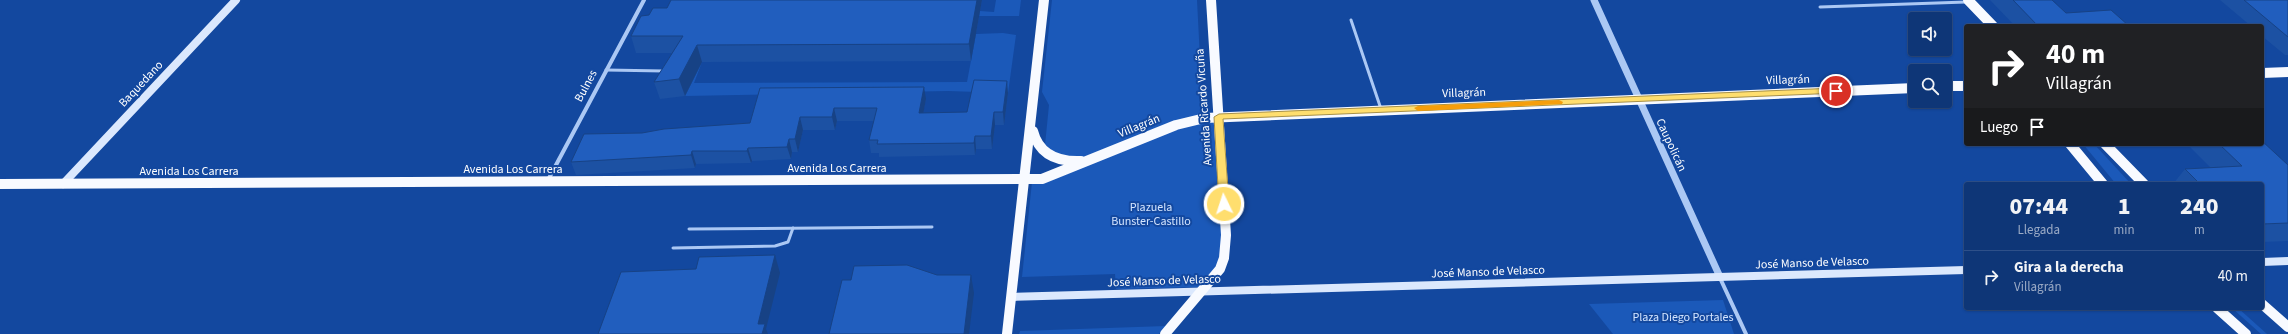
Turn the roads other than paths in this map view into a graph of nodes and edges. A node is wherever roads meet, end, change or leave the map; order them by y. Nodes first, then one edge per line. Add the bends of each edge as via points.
1 (236, 0) edge
2 (644, 0) edge
3 (1044, 0) edge
4 (1211, 0) edge
5 (1594, 0) edge
6 (1969, 1) edge
7 (1820, 7) dead end
8 (1351, 20) dead end
9 (1991, 24) edge
10 (606, 70) junction
11 (670, 71) edge
12 (2288, 72) edge
13 (2264, 73) edge
14 (1952, 86) edge
15 (1964, 86) edge
16 (1908, 88) edge
17 (1638, 99) junction
18 (1381, 110) junction
19 (1219, 117) junction
20 (1032, 121) junction
21 (2072, 146) edge
22 (2108, 146) edge
23 (1089, 160) junction
24 (1025, 180) junction
25 (547, 182) junction
26 (2101, 182) edge
27 (2142, 182) edge
28 (0, 184) edge
29 (63, 184) junction
30 (932, 227) dead end
31 (793, 228) junction
32 (689, 229) dead end
33 (673, 248) dead end
34 (2288, 261) edge
35 (2264, 262) edge
36 (1964, 270) edge
37 (1720, 277) junction
38 (1201, 292) junction
39 (1011, 297) junction
40 (2264, 306) edge
41 (2219, 310) edge
42 (2288, 327) edge
43 (1007, 334) edge
44 (1165, 334) edge
45 (1746, 334) edge
46 (2246, 334) edge

1 - 29 main road, Baquedano
2 - 10 street, Bulnes
3 - 20 main road
4 - 19 main road, Avenida Ricardo Vicuña
5 - 17 street, Caupolicán
6 - 7 lane
6 - 9 main road
8 - 18 lane
10 - 11 lane
10 - 25 street, Bulnes
12 - 13 main road
14 - 15 main road
16 - 17 main road, Villagrán
17 - 18 main road, Villagrán
17 - 37 street, Caupolicán
18 - 19 main road, Villagrán
19 - 23 main road, Villagrán via 1186,122
19 - 38 main road, Avenida Ricardo Vicuña via 1225,250 1220,269
20 - 23 main road via 1034,138 1051,158 1068,161
20 - 24 main road
21 - 26 main road
22 - 27 main road
23 - 24 main road, Villagrán via 1042,179
24 - 25 main road, Avenida Los Carrera
24 - 39 main road
25 - 29 main road, Avenida Los Carrera
28 - 29 main road, Avenida Los Carrera
30 - 31 lane
31 - 32 lane
31 - 33 lane via 788,242 775,246
34 - 35 main road
36 - 37 main road, José Manso de Velasco
37 - 38 main road, José Manso de Velasco
37 - 45 street
38 - 39 main road, José Manso de Velasco
38 - 44 main road, Avenida Ricardo Vicuña
39 - 43 main road
40 - 42 main road
41 - 46 main road

